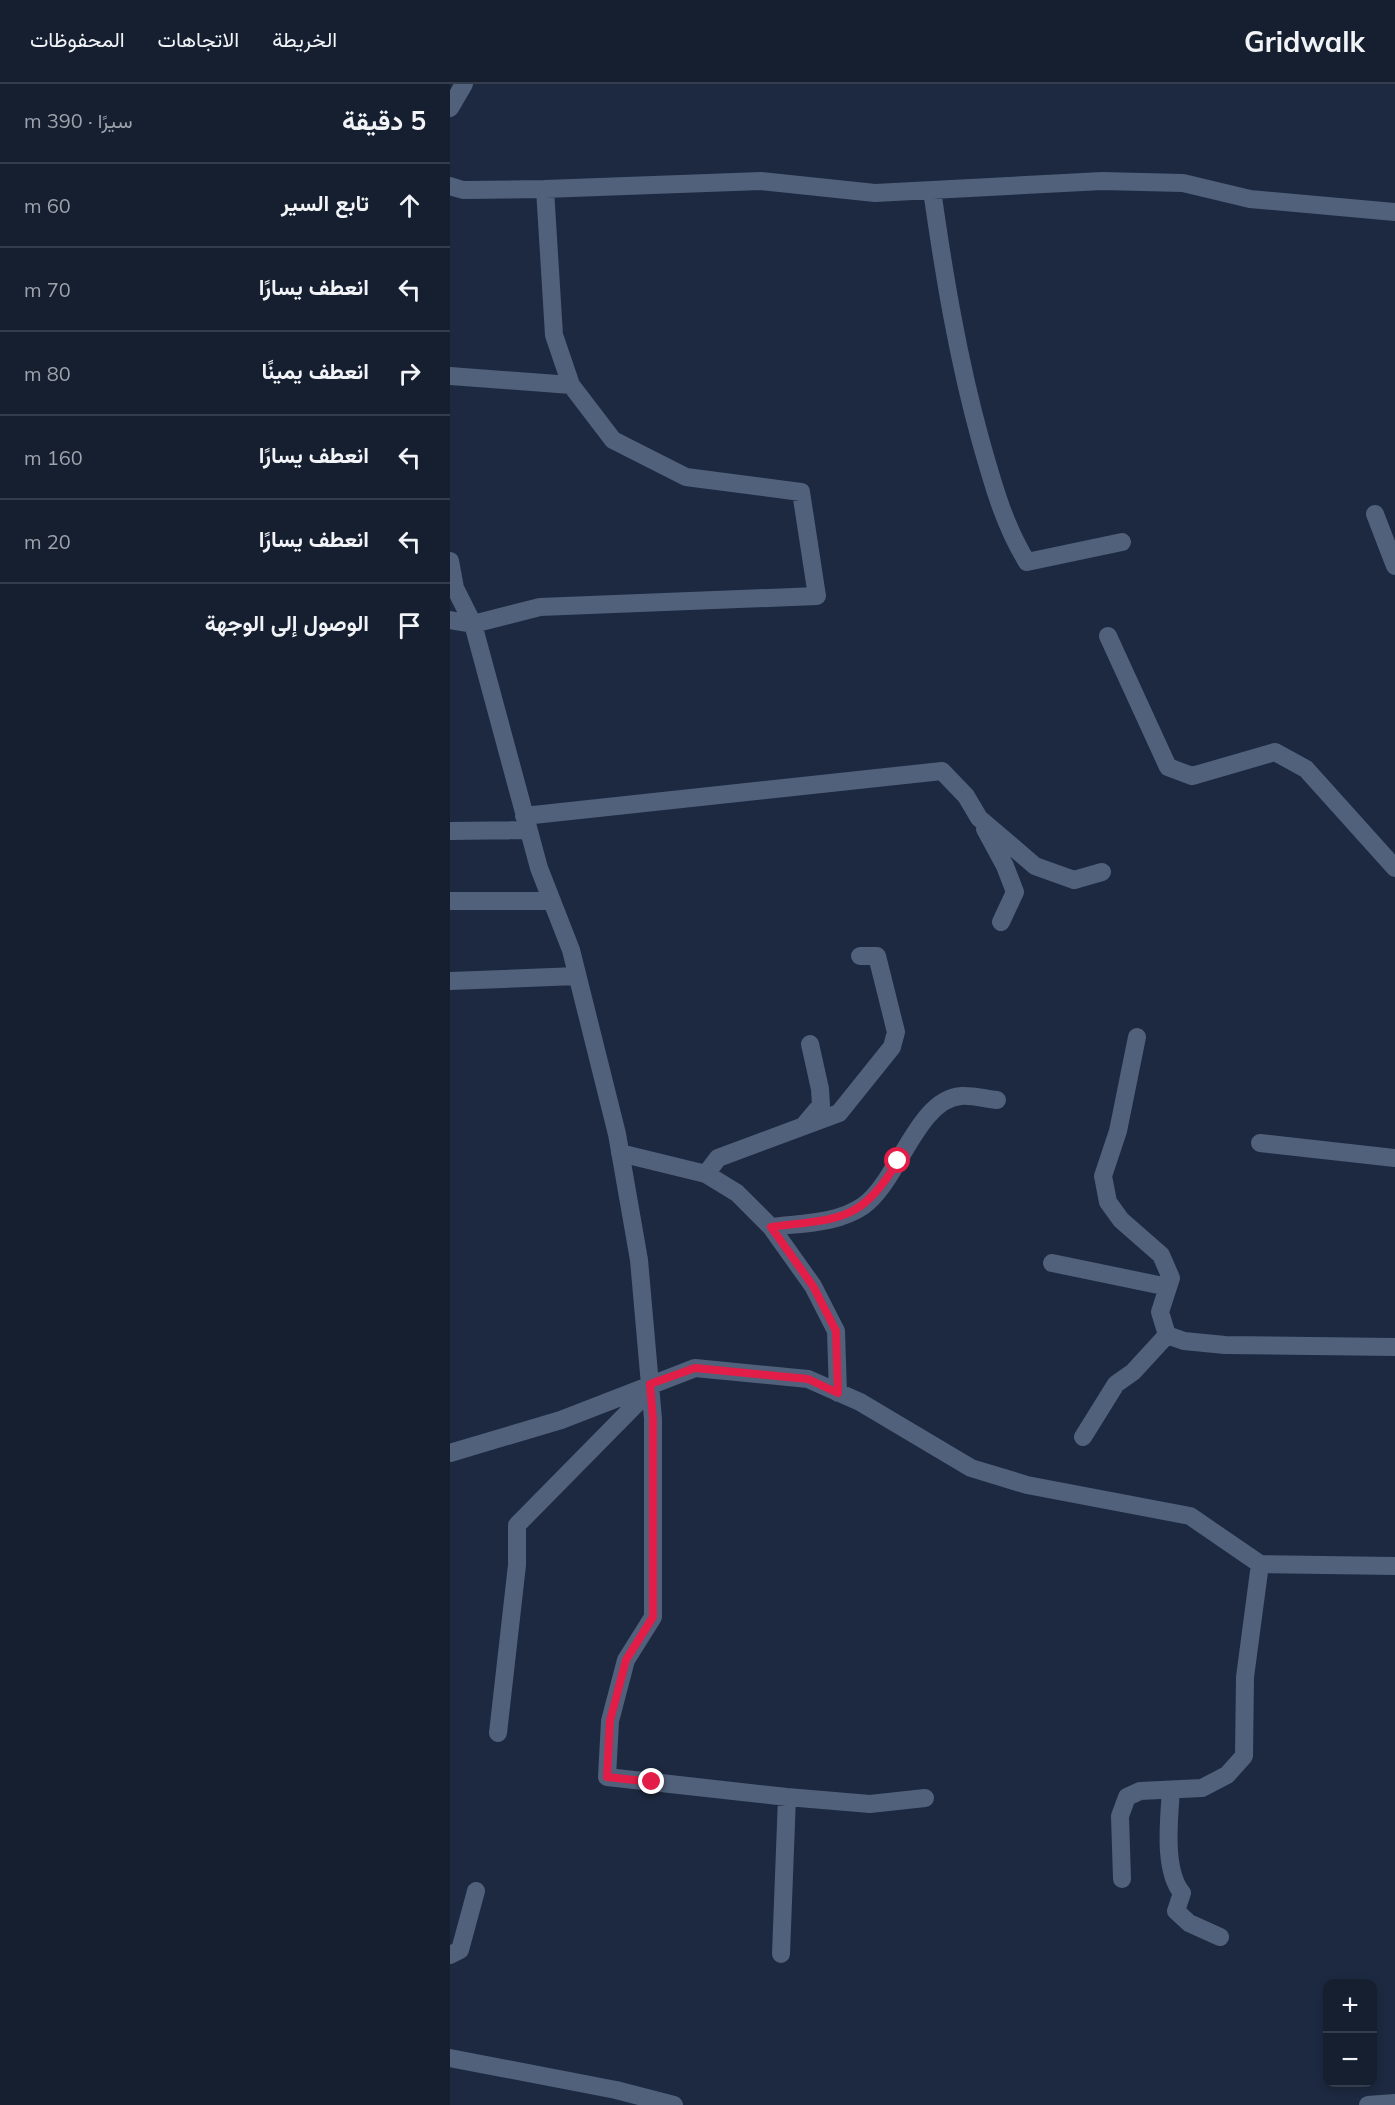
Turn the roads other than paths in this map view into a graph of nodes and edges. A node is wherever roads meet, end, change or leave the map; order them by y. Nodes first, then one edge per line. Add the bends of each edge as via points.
1 (464, 84) edge
2 (450, 108) edge
3 (450, 186) edge
4 (546, 189) junction
5 (932, 190) junction
6 (1395, 212) edge
7 (450, 376) edge
8 (571, 385) junction
9 (1375, 514) dead end
10 (1122, 542) dead end
11 (450, 561) edge
12 (1395, 566) edge
13 (450, 620) edge
14 (473, 624) junction
15 (1108, 636) dead end
16 (979, 818) junction
17 (526, 823) junction
18 (450, 831) edge
19 (1395, 868) edge
20 (1102, 872) dead end
21 (450, 901) edge
22 (552, 901) junction
23 (1001, 922) dead end
24 (860, 956) dead end
25 (577, 975) junction
26 (450, 981) edge
27 (1137, 1037) dead end
28 (810, 1044) dead end
29 (997, 1100) dead end
30 (805, 1124) junction
31 (1260, 1143) dead end
32 (620, 1153) junction
33 (1395, 1158) edge
34 (706, 1174) junction
35 (771, 1227) junction
36 (1052, 1263) dead end
37 (1168, 1287) junction
38 (1167, 1335) junction
39 (1395, 1347) edge
40 (651, 1387) junction
41 (838, 1393) junction
42 (1083, 1437) dead end
43 (450, 1453) edge
44 (1260, 1564) junction
45 (1395, 1566) edge
46 (498, 1733) dead end
47 (1171, 1790) junction
48 (787, 1797) junction
49 (925, 1798) dead end
50 (1122, 1879) dead end
51 (476, 1892) dead end
52 (1220, 1937) dead end
53 (782, 1954) dead end
54 (450, 1955) edge
55 (450, 2058) edge
56 (1395, 2103) edge
57 (674, 2105) edge
58 (1368, 2105) edge

1 - 2 street
3 - 4 street via 463,190
4 - 5 street via 761,181 875,193
4 - 8 street via 554,335
5 - 6 street via 1102,181 1184,183 1250,199
5 - 10 street via 944,278 965,383 1010,536 1027,562
7 - 8 street
8 - 14 street via 612,440 686,477 801,492 817,596 540,607
9 - 12 street
11 - 14 street via 455,588
13 - 14 street
14 - 17 street
15 - 19 street via 1168,767 1192,776 1275,752 1306,769
16 - 17 street via 966,795 942,771
16 - 20 street via 1035,866 1074,880
16 - 23 street via 1015,892
17 - 18 street
17 - 22 street
21 - 22 street
22 - 25 street
24 - 30 street via 877,956 881,967 896,1032 892,1047 839,1113
25 - 26 street
25 - 32 street
27 - 37 street via 1118,1131 1103,1176 1108,1202 1121,1220 1161,1255 1171,1278
28 - 30 street via 821,1105
29 - 35 street via 961,1096 941,1101 865,1204 844,1216
30 - 34 street via 718,1158
31 - 33 street
32 - 34 street
32 - 40 street via 639,1260
34 - 35 street via 737,1193
35 - 41 street via 813,1286 836,1331
36 - 37 street
37 - 38 street via 1160,1312
38 - 39 street via 1184,1341 1225,1345
38 - 42 street via 1133,1372 1116,1384
40 - 41 street via 695,1368 808,1379
40 - 43 street via 561,1420
40 - 46 street via 517,1525 517,1564
40 - 48 street via 653,1617 626,1660 610,1721 607,1777
41 - 44 street via 971,1468 1027,1485 1190,1516
44 - 45 street
44 - 47 street via 1245,1677 1244,1755 1227,1775 1202,1788
47 - 50 street via 1140,1791 1127,1797 1120,1816
47 - 52 street via 1168,1832 1173,1883 1182,1893 1176,1911 1189,1923
48 - 49 street via 870,1803
48 - 53 street
51 - 54 street via 460,1950
55 - 57 street
56 - 58 street

